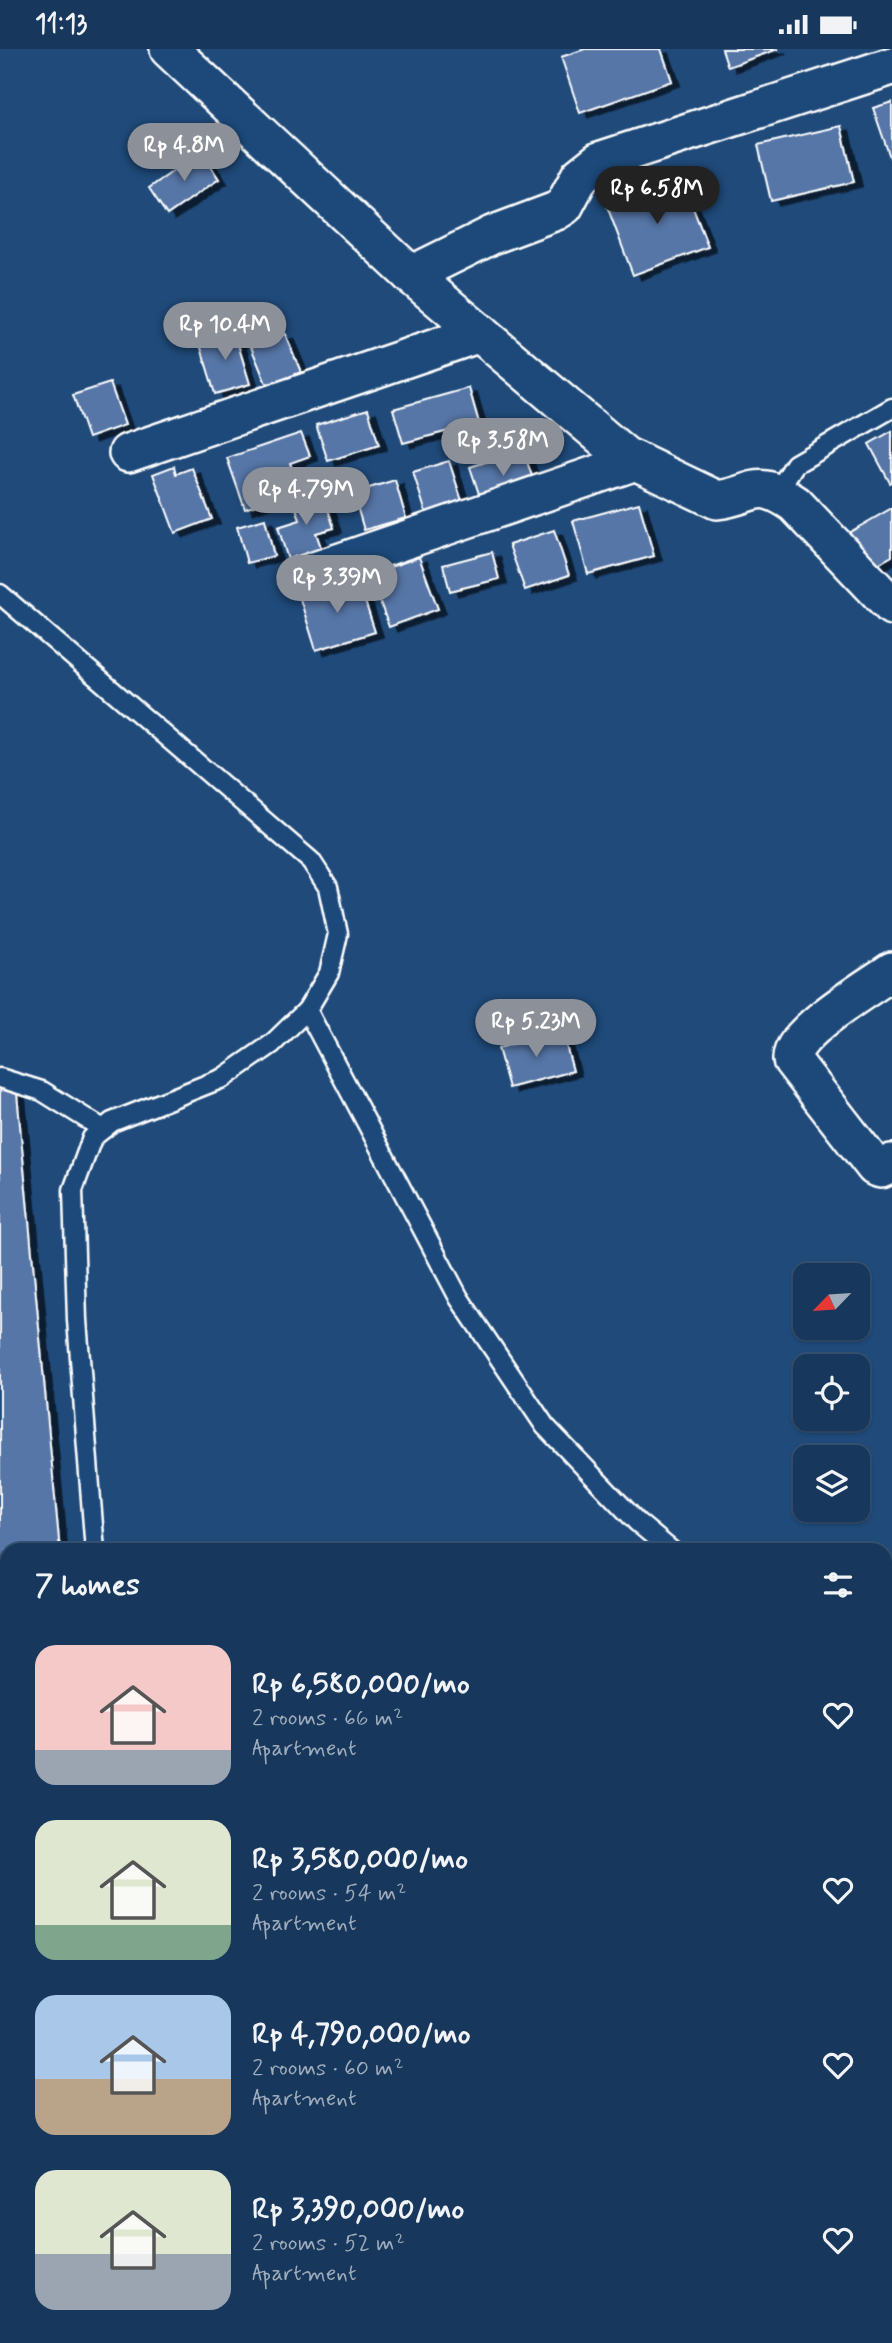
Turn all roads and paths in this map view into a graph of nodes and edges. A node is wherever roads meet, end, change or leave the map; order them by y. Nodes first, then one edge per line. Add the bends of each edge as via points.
1 (169, 49) edge
2 (892, 66) edge
3 (411, 275) junction
4 (480, 333) junction
5 (892, 408) edge
6 (128, 453) dead end
7 (636, 461) junction
8 (777, 492) junction
9 (297, 577) dead end
10 (0, 594) edge
11 (888, 598) edge
12 (892, 971) edge
13 (307, 1010) junction
14 (0, 1078) edge
15 (103, 1129) junction
16 (886, 1174) edge
17 (94, 1543) edge
18 (662, 1543) edge

1 - 3 street
2 - 3 street via 600,161 580,176 564,206 556,211 492,235
3 - 4 street
4 - 6 street
4 - 7 street
5 - 8 lane via 795,464
7 - 8 street via 717,500 755,488
7 - 9 street
8 - 11 street via 795,504
10 - 13 lane via 311,861 328,887 338,933 329,973
12 - 16 street via 803,1034 792,1054 792,1060
13 - 15 lane via 272,1044 223,1078
13 - 18 lane via 459,1298 545,1426
14 - 15 lane via 42,1091
15 - 17 lane via 92,1139 73,1190 77,1319

